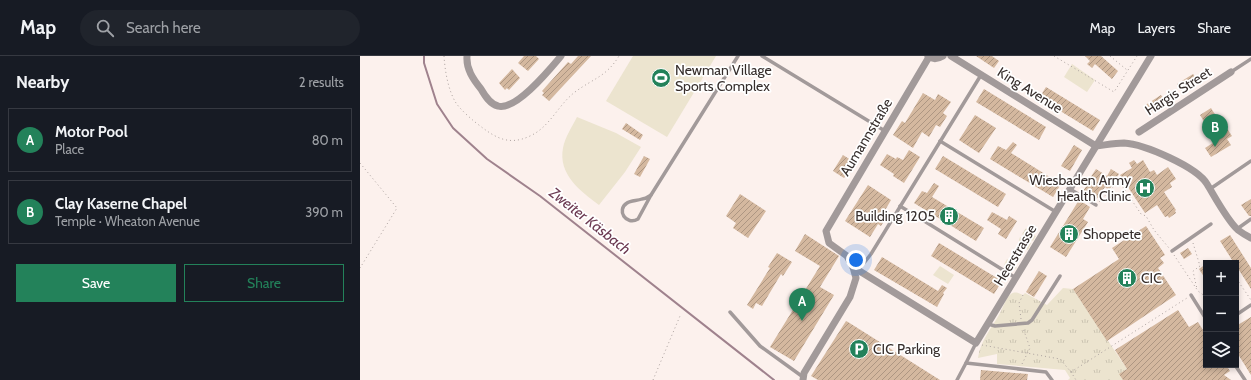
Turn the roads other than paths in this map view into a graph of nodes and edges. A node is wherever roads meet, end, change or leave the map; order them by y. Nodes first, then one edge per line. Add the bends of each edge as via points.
1 (466, 56) edge
2 (561, 56) edge
3 (738, 56) edge
4 (762, 56) edge
5 (928, 56) edge
6 (943, 56) edge
7 (1151, 56) edge
8 (956, 57) edge
9 (1251, 59) edge
10 (1231, 72) joint
11 (981, 75) junction
12 (958, 101) dead end
13 (963, 104) junction
14 (885, 131) junction
15 (1138, 132) dead end
16 (940, 141) junction
17 (1096, 146) junction
18 (1250, 160) edge
19 (1070, 189) junction
20 (1210, 189) junction
21 (651, 195) junction
22 (900, 206) junction
23 (1096, 206) road end
24 (1056, 212) junction
25 (1251, 219) edge
26 (1211, 224) dead end
27 (1237, 229) junction
28 (1251, 238) edge
29 (1172, 251) road end
30 (853, 267) junction
31 (1060, 276) dead end
32 (1016, 278) junction
33 (1191, 296) road end
34 (1251, 305) edge
35 (730, 312) dead end
36 (1239, 313) edge
37 (1203, 314) edge
38 (988, 324) junction
39 (976, 343) junction
40 (966, 363) junction
41 (1237, 368) edge
42 (803, 378) edge
43 (957, 380) edge
44 (1052, 380) edge
45 (1245, 380) edge

1 - 2 street via 468,70 492,103 499,106 508,106 517,101
3 - 21 lane
4 - 14 lane
5 - 6 street via 936,59
5 - 14 street, Aumannstraße via 920,76
7 - 17 street, Heerstrasse
8 - 11 street, King Avenue
9 - 10 lane, Hargis Street
10 - 15 street, Hargis Street
11 - 13 lane
11 - 17 street, King Avenue
12 - 13 lane
13 - 16 lane
14 - 30 street, Aumannstraße via 826,231 829,243 847,256
16 - 22 lane
16 - 24 lane
17 - 19 street, Heerstrasse
17 - 20 street via 1123,143 1161,154 1191,169
18 - 20 lane
19 - 23 lane
19 - 24 street, Heerstrasse
20 - 27 street
21 - 21 lane via 625,204 622,213 626,219 638,219
22 - 30 lane via 868,258 864,263
22 - 32 lane
24 - 32 street, Heerstrasse
25 - 27 lane
26 - 29 lane
27 - 28 street
30 - 39 street
30 - 42 street via 856,278 850,297
31 - 38 lane via 1028,323 995,326
32 - 38 street, Heerstrasse
33 - 37 lane
34 - 36 lane
35 - 42 lane via 760,346
38 - 39 street, Heerstrasse
39 - 40 lane
40 - 43 lane
40 - 44 lane via 1046,372
41 - 45 lane

